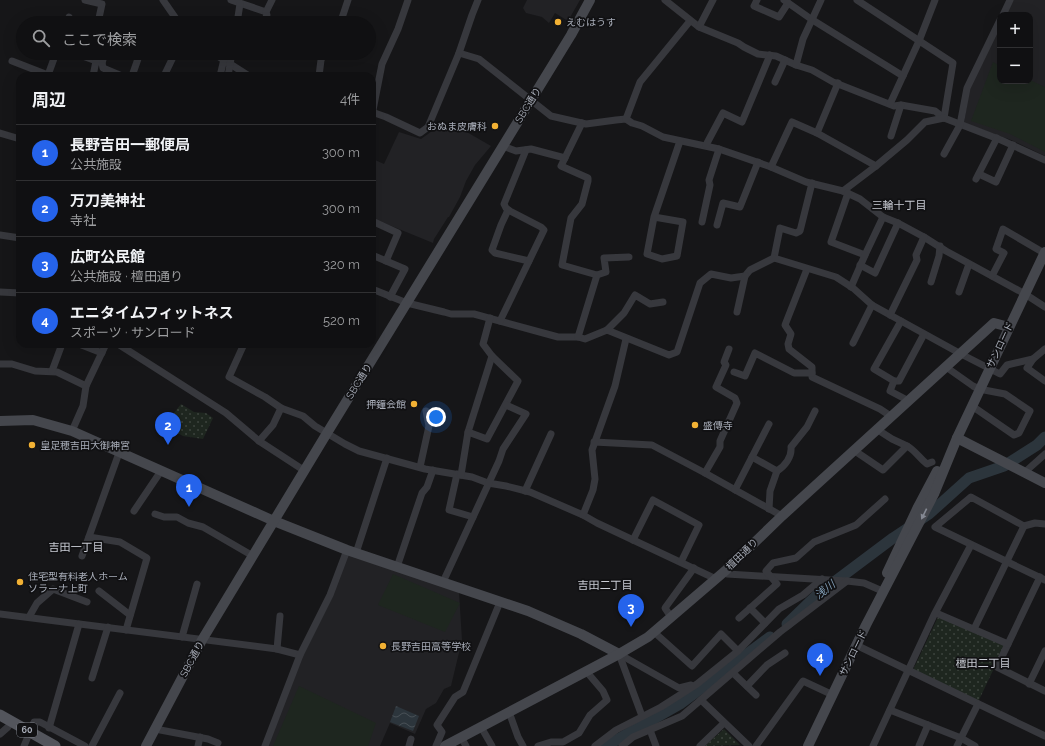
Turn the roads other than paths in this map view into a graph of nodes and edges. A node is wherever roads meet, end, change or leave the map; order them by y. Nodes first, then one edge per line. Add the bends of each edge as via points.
1 (85, 0) edge
2 (163, 0) edge
3 (231, 0) edge
4 (272, 0) edge
5 (348, 0) edge
6 (408, 0) edge
7 (478, 0) edge
8 (590, 0) edge
9 (665, 0) edge
10 (713, 0) edge
11 (757, 0) edge
12 (821, 0) edge
13 (857, 0) edge
14 (1010, 0) edge
15 (932, 1) edge
16 (786, 2) edge
17 (240, 4) junction
18 (266, 12) junction
19 (1004, 12) edge
20 (99, 16) edge
21 (174, 16) edge
22 (238, 16) edge
23 (266, 16) edge
24 (343, 16) edge
25 (811, 19) junction
26 (690, 21) junction
27 (997, 26) edge
28 (699, 27) junction
29 (919, 41) junction
30 (459, 53) junction
31 (770, 55) junction
32 (54, 60) edge
33 (93, 60) edge
34 (138, 60) edge
35 (172, 60) edge
36 (224, 60) joint
37 (231, 60) edge
38 (321, 60) edge
39 (785, 60) junction
40 (12, 61) dead end
41 (99, 62) junction
42 (231, 65) junction
43 (796, 65) junction
44 (39, 72) edge
45 (50, 72) edge
46 (95, 72) edge
47 (112, 72) edge
48 (133, 72) edge
49 (166, 72) edge
50 (221, 72) edge
51 (229, 72) edge
52 (243, 72) edge
53 (320, 72) edge
54 (903, 76) junction
55 (775, 82) dead end
56 (838, 83) junction
57 (376, 94) edge
58 (531, 100) junction
59 (890, 104) junction
60 (901, 105) junction
61 (376, 115) edge
62 (944, 118) junction
63 (626, 119) junction
64 (582, 123) junction
65 (960, 125) junction
66 (0, 133) edge
67 (817, 133) junction
68 (891, 136) dead end
69 (16, 138) edge
70 (997, 138) junction
71 (680, 141) junction
72 (706, 145) junction
73 (503, 146) junction
74 (1013, 146) junction
75 (719, 149) junction
76 (526, 150) junction
77 (944, 154) dead end
78 (565, 158) junction
79 (1045, 160) edge
80 (758, 162) junction
81 (876, 166) junction
82 (771, 167) junction
83 (812, 183) junction
84 (845, 192) junction
85 (508, 210) junction
86 (654, 217) junction
87 (883, 217) junction
88 (702, 222) dead end
89 (376, 223) edge
90 (898, 223) junction
91 (717, 225) dead end
92 (0, 235) edge
93 (16, 237) edge
94 (924, 237) junction
95 (940, 246) junction
96 (1045, 252) edge
97 (865, 255) junction
98 (376, 257) edge
99 (629, 257) dead end
100 (774, 258) junction
101 (386, 261) junction
102 (529, 261) junction
103 (970, 264) junction
104 (860, 265) junction
105 (807, 269) junction
106 (597, 274) junction
107 (745, 276) junction
108 (992, 276) junction
109 (931, 282) dead end
110 (851, 287) junction
111 (376, 291) edge
112 (0, 292) edge
113 (16, 292) edge
114 (959, 292) dead end
115 (1025, 294) junction
116 (390, 297) junction
117 (663, 302) dead end
118 (407, 303) junction
119 (872, 305) junction
120 (1045, 307) edge
121 (737, 312) dead end
122 (890, 314) junction
123 (490, 318) junction
124 (500, 321) junction
125 (901, 321) junction
126 (1009, 327) junction
127 (607, 330) junction
128 (924, 334) junction
129 (578, 337) junction
130 (626, 339) junction
131 (853, 343) dead end
132 (61, 348) edge
133 (89, 348) edge
134 (104, 348) edge
135 (124, 348) edge
136 (242, 348) edge
137 (729, 349) dead end
138 (1045, 349) edge
139 (102, 353) junction
140 (961, 354) junction
141 (492, 356) junction
142 (1033, 360) junction
143 (0, 364) edge
144 (946, 367) junction
145 (989, 369) junction
146 (52, 372) junction
147 (734, 372) dead end
148 (812, 373) junction
149 (1045, 380) edge
150 (894, 381) junction
151 (86, 386) junction
152 (980, 389) junction
153 (909, 401) junction
154 (506, 404) junction
155 (972, 406) junction
156 (281, 408) junction
157 (426, 411) dead end
158 (815, 411) dead end
159 (892, 417) junction
160 (0, 421) edge
161 (769, 424) dead end
162 (878, 430) junction
163 (72, 431) junction
164 (468, 432) junction
165 (327, 433) junction
166 (551, 434) dead end
167 (957, 438) junction
168 (259, 441) junction
169 (594, 442) junction
170 (907, 446) junction
171 (855, 451) junction
172 (118, 453) junction
173 (1045, 454) edge
174 (752, 457) junction
175 (387, 458) junction
176 (932, 462) dead end
177 (420, 467) junction
178 (433, 470) junction
179 (161, 471) junction
180 (305, 471) junction
181 (777, 471) junction
182 (1023, 471) junction
183 (705, 472) junction
184 (459, 475) junction
185 (488, 483) junction
186 (1045, 483) edge
187 (735, 490) junction
188 (525, 491) junction
189 (885, 499) dead end
190 (769, 509) junction
191 (134, 511) dead end
192 (155, 514) dead end
193 (583, 515) junction
194 (782, 516) junction
195 (473, 517) junction
196 (274, 521) junction
197 (1045, 524) edge
198 (1024, 526) junction
199 (89, 537) junction
200 (633, 540) junction
201 (971, 545) junction
202 (352, 551) junction
203 (82, 556) dead end
204 (253, 556) junction
205 (1006, 561) junction
206 (681, 562) junction
207 (397, 566) junction
208 (694, 568) junction
209 (725, 571) junction
210 (769, 575) junction
211 (716, 579) junction
212 (824, 579) junction
213 (1042, 579) edge
214 (846, 581) junction
215 (444, 582) junction
216 (197, 584) dead end
217 (99, 591) dead end
218 (882, 591) junction
219 (87, 602) dead end
220 (500, 602) junction
221 (750, 608) junction
222 (936, 613) junction
223 (0, 614) edge
224 (130, 614) junction
225 (280, 616) dead end
226 (30, 617) junction
227 (671, 618) junction
228 (739, 618) dead end
229 (765, 623) junction
230 (78, 624) junction
231 (108, 627) junction
232 (974, 629) junction
233 (126, 630) junction
234 (654, 632) junction
235 (182, 637) junction
236 (202, 640) junction
237 (1008, 644) junction
238 (856, 645) junction
239 (277, 649) junction
240 (738, 651) junction
241 (1045, 651) edge
242 (785, 652) dead end
243 (619, 654) junction
244 (300, 655) junction
245 (586, 671) junction
246 (909, 671) junction
247 (733, 673) junction
248 (92, 678) dead end
249 (697, 684) junction
250 (1029, 684) junction
251 (746, 686) junction
252 (1045, 691) edge
253 (120, 693) dead end
254 (756, 695) dead end
255 (833, 695) junction
256 (701, 700) junction
257 (978, 704) junction
258 (890, 710) junction
259 (509, 712) junction
260 (0, 715) edge
261 (642, 716) junction
262 (724, 723) junction
263 (928, 725) junction
264 (481, 727) junction
265 (3, 728) edge
266 (49, 728) junction
267 (155, 729) junction
268 (650, 730) junction
269 (1045, 736) edge
270 (200, 737) junction
271 (961, 738) junction
272 (27, 739) edge
273 (463, 742) edge
274 (218, 743) dead end
275 (42, 746) edge
276 (55, 746) edge
277 (85, 746) edge
278 (92, 746) edge
279 (146, 746) edge
280 (198, 746) edge
281 (265, 746) edge
282 (436, 746) edge
283 (445, 746) edge
284 (492, 746) edge
285 (523, 746) edge
286 (538, 746) edge
287 (595, 746) edge
288 (622, 746) edge
289 (656, 746) edge
290 (700, 746) edge
291 (749, 746) edge
292 (756, 746) edge
293 (808, 746) edge
294 (873, 746) edge
295 (919, 746) edge
296 (957, 746) edge
297 (975, 746) edge

1 - 20 street via 102,4
2 - 21 street
3 - 17 street
4 - 18 street
5 - 24 street
6 - 57 street via 382,64
7 - 30 street
8 - 58 street, SBC通り
9 - 26 street
10 - 28 street
11 - 16 street via 754,6 779,17
12 - 25 street
13 - 29 street
14 - 19 street
15 - 29 street
16 - 25 street
17 - 18 street
17 - 22 street
18 - 23 street
25 - 43 street
25 - 54 street
26 - 28 street
26 - 63 street via 640,82
27 - 65 street via 967,88
28 - 31 street via 758,54
29 - 54 street
29 - 62 street via 953,63
30 - 58 street via 479,59
30 - 61 street via 428,127 420,133
31 - 39 street
31 - 72 street via 742,122 723,113
32 - 45 street
33 - 41 street
34 - 48 street
35 - 49 street
36 - 42 street
36 - 50 street
37 - 42 street
38 - 53 street
39 - 43 street
39 - 55 street
40 - 44 street
41 - 46 street
41 - 47 street via 103,68
42 - 51 street
42 - 52 street
43 - 56 street
54 - 59 street
56 - 59 street
56 - 67 street
58 - 64 street via 551,116
58 - 73 street, SBC通り
59 - 60 street
60 - 62 street via 935,111
60 - 68 street
62 - 65 street
62 - 81 street via 925,122
63 - 64 street
63 - 71 street via 663,137
64 - 78 street
65 - 70 street
65 - 77 street
66 - 69 street
67 - 81 street
67 - 82 street via 792,122
70 - 74 street
70 - 74 street via 978,176 996,182
71 - 72 street
71 - 86 street
72 - 75 street
73 - 76 street via 516,151
73 - 118 street, SBC通り
74 - 79 street
75 - 80 street
75 - 88 street via 709,180
76 - 78 street via 531,148
76 - 85 street via 504,204
78 - 106 street via 561,166 588,178 588,181 582,204 572,218 562,265
80 - 82 street
80 - 91 street via 740,207 723,203
81 - 84 street
82 - 83 street
83 - 84 street
83 - 100 street via 800,231 796,233 780,228
84 - 87 street via 860,199
84 - 97 street via 830,242
85 - 102 street via 544,230
85 - 102 street via 492,250
86 - 86 street via 647,254 662,259 677,256 683,222
87 - 90 street
87 - 97 street
89 - 101 street via 398,233
90 - 94 street
90 - 104 street via 875,272
92 - 93 street
94 - 95 street
94 - 122 street via 916,255 917,260
95 - 103 street
95 - 109 street
96 - 108 street via 1003,229 996,249 1004,253
96 - 115 street, サンロード
97 - 104 street
98 - 101 street
99 - 106 street via 604,258 606,272
100 - 105 street
100 - 107 street via 750,270
101 - 116 street via 405,269
102 - 124 street
103 - 108 street
103 - 114 street
104 - 110 street
105 - 110 street via 836,277
105 - 148 street via 785,325 791,334 789,349 812,366
106 - 129 street
107 - 121 street
107 - 130 street via 731,278 711,274 700,283 677,352 668,355
108 - 115 street
110 - 119 street
111 - 116 street
112 - 113 street
115 - 120 street
115 - 126 street, サンロード
116 - 118 street
117 - 127 street via 650,304 635,295 624,312
118 - 123 street via 452,314 474,314
118 - 165 street, SBC通り
119 - 122 street
119 - 131 street
122 - 125 street
123 - 124 street
123 - 141 street via 483,344
124 - 129 street via 558,337
125 - 128 street
125 - 150 street via 874,369
126 - 140 street, 檀田通り via 994,323
126 - 145 street, サンロード
127 - 129 street via 584,339
127 - 130 street
128 - 140 street
128 - 150 street via 899,381
130 - 169 street via 615,386
132 - 146 street
133 - 139 street
134 - 139 street
135 - 168 street via 226,413
136 - 156 street via 229,377
137 - 183 street via 724,362 726,365 716,387 735,398 737,403 720,441 720,448
138 - 142 street
139 - 151 street
140 - 144 street, 檀田通り
140 - 145 street
141 - 154 street via 518,381
141 - 164 street
142 - 145 street via 1007,365 1000,374
142 - 149 street via 1026,368
143 - 146 street
144 - 152 street
144 - 153 street, 檀田通り
145 - 152 street, サンロード
146 - 151 street
147 - 148 street via 745,376 755,353 794,373
148 - 159 street via 812,377
150 - 153 street via 890,391
151 - 163 street via 83,406
152 - 155 street, サンロード
152 - 155 street via 1005,394 1030,411 1019,433 1014,435
153 - 159 street, 檀田通り
154 - 164 street via 487,439
154 - 185 street via 526,414 503,449
155 - 167 street, サンロード
156 - 165 street via 303,416
156 - 168 street
157 - 177 street via 429,426
158 - 181 street via 807,427 791,447 792,452 785,466
159 - 162 street, 檀田通り
160 - 163 street via 33,420
161 - 174 street
162 - 170 street
162 - 171 street, 檀田通り
163 - 172 street
164 - 184 street
165 - 175 street via 359,451
165 - 180 street, SBC通り
166 - 188 street
167 - 182 street
167 -> 218 street, サンロード via 914,535
167 - 218 street, サンロード via 899,545
168 - 180 street
169 - 183 street via 652,445
169 - 193 street via 592,454 595,479
170 - 171 street via 882,470
170 - 176 street via 915,450 920,459 927,464
171 - 194 street, 檀田通り
172 - 179 street
172 - 199 street
173 - 182 street
174 - 181 street
174 - 187 street
175 - 177 street
175 - 202 street
177 - 178 street
178 - 184 street
178 - 207 street via 422,493
179 - 191 street
179 - 196 street
180 - 196 street, SBC通り
181 - 190 street via 770,491
182 - 186 street
183 - 187 street
184 - 185 street
184 - 195 street via 449,510
185 - 188 street
185 - 195 street
187 - 190 street
188 - 193 street
189 - 210 street via 856,526 814,542 796,558 773,563 766,571
190 - 194 street
192 - 204 street via 176,517 203,527
193 - 200 street
194 - 209 street, 檀田通り
195 - 215 street
196 - 202 street
196 - 204 street, SBC通り
197 - 198 street
198 - 201 street via 971,497 935,527
198 - 205 street
199 - 203 street
199 - 224 street via 120,542 147,558
200 - 206 street
200 - 206 street via 653,500 700,525
201 - 205 street
201 - 222 street
202 - 207 street
202 - 244 street
204 - 236 street, SBC通り
205 - 213 street
205 - 232 street
206 - 208 street
207 - 215 street
208 - 211 street
208 - 227 street via 665,608
209 - 210 street via 727,574
209 - 211 street, 檀田通り
210 - 212 street
210 - 221 street via 776,584
211 - 227 street, 檀田通り
212 - 214 street
212 - 229 street via 779,609
213 - 237 street
214 - 218 street via 864,583
214 - 247 street via 780,632
215 - 220 street
216 - 235 street
217 - 224 street
218 - 238 street, サンロード
219 - 226 street via 52,589 37,603
220 - 243 street via 581,634
220 - 282 street via 463,692 455,697 437,725 442,732
221 - 228 street
221 - 229 street
222 - 232 street
222 - 246 street
223 - 226 street
224 - 233 street
225 - 239 street
226 - 230 street
227 - 234 street, 檀田通り
229 - 240 street
230 - 231 street
230 - 266 street
231 - 233 street
231 - 248 street
232 - 237 street
233 - 235 street
234 - 240 street via 692,666 721,634
234 - 243 street, 檀田通り
235 - 236 street
236 - 239 street
236 - 267 street, SBC通り
237 - 250 street via 997,667
238 - 246 street
238 - 255 street, サンロード
239 - 244 street
240 - 249 street
241 - 250 street
242 - 251 street via 767,664
243 - 245 street, 檀田通り
243 - 249 street via 679,688
243 - 261 street
244 - 281 street
245 - 259 street, 檀田通り
245 - 286 street via 603,691 607,700 590,715 579,733 563,742
246 - 257 street
246 - 258 street
247 - 251 street
247 - 256 street
249 - 261 street
250 - 252 street
251 - 254 street
253 - 278 street
255 - 292 street via 803,681
255 - 293 street, サンロード
256 - 262 street
256 - 268 street via 682,716
257 - 269 street
257 - 271 street
258 - 263 street
258 - 294 street
259 - 264 street, 檀田通り
259 - 285 street
260 - 272 main road, 60
261 - 287 street via 616,730
262 - 290 street
262 - 291 street
263 - 271 street
263 - 295 street
264 - 273 street, 檀田通り
264 - 284 street
265 - 272 main road, 60
266 - 272 street via 40,722 34,722
266 - 277 street
267 - 270 street
267 - 279 street, SBC通り
268 - 288 street via 633,737
268 - 289 street
270 - 274 street
270 - 280 street
271 - 296 street
271 - 297 street
272 - 275 main road, 60
272 - 276 main road, 60
273 - 283 street, 檀田通り

